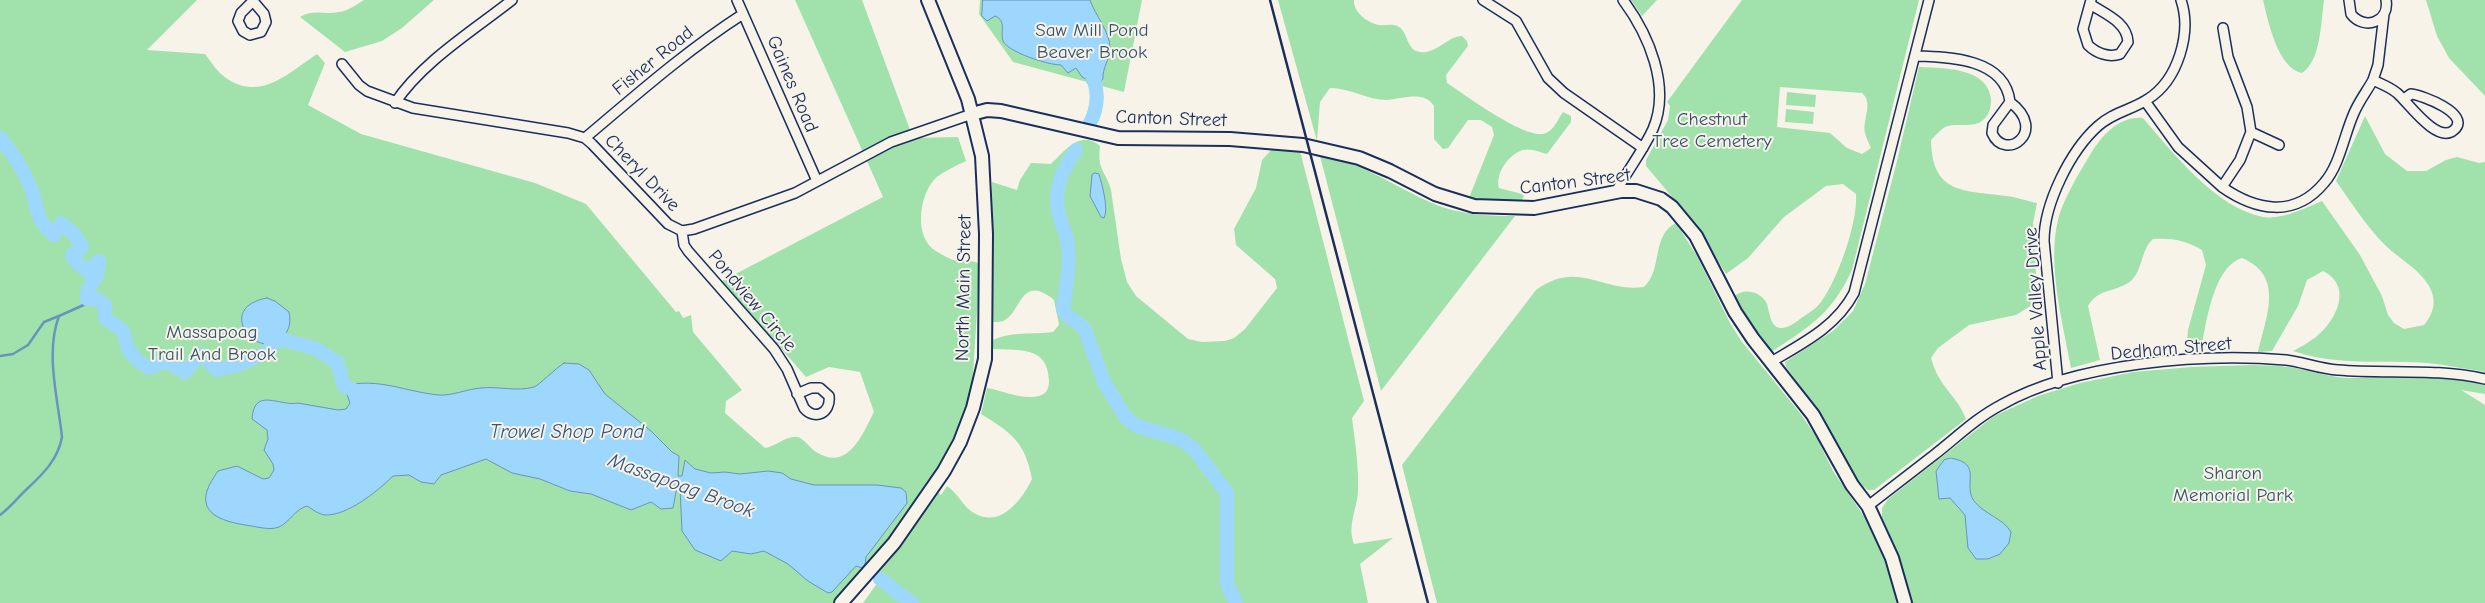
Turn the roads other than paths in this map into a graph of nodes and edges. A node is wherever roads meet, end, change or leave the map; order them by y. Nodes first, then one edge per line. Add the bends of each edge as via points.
1 (512, 0) edge
2 (737, 0) edge
3 (928, 0) edge
4 (1483, 0) edge
5 (1624, 0) edge
6 (1928, 0) edge
7 (2181, 0) edge
8 (2349, 0) edge
9 (2386, 0) edge
10 (2091, 2) edge
11 (743, 14) junction
12 (2384, 14) junction
13 (2223, 28) dead end
14 (1915, 56) junction
15 (342, 64) dead end
16 (2373, 80) junction
17 (2404, 99) junction
18 (2145, 101) junction
19 (395, 102) junction
20 (2010, 102) junction
21 (972, 114) junction
22 (2251, 132) junction
23 (585, 138) junction
24 (2279, 145) dead end
25 (1643, 148) junction
26 (817, 181) junction
27 (2222, 187) junction
28 (1616, 192) junction
29 (682, 231) junction
30 (1771, 362) junction
31 (2485, 379) edge
32 (2058, 382) junction
33 (798, 394) dead end
34 (1868, 506) junction
35 (841, 603) edge
36 (1905, 603) edge

1 - 19 street via 431,64
2 - 11 street, Gaines Road
3 - 21 street, North Main Street
4 - 25 street via 1516,21 1554,83
5 - 25 street via 1650,50 1660,92 1654,128
6 - 14 street
7 - 18 street, Apple Valley Drive via 2185,27 2179,56 2166,79
8 - 12 street via 2351,14 2359,22 2371,24
9 - 12 street
10 - 10 street via 2083,29 2088,45 2107,55 2120,54 2128,42 2125,30
11 - 23 street, Fisher Road via 647,85
11 - 26 street, Gaines Road
12 - 16 street
13 - 22 street via 2228,57 2247,107
14 - 20 street via 1981,65 2001,81
14 - 30 street via 1854,292 1844,310 1825,328
15 - 19 street, Cheryl Drive via 367,91
16 - 17 street
16 - 27 street via 2354,113 2328,177 2312,193 2294,203 2267,208 2246,202
17 - 17 street via 2416,116 2427,124 2444,132 2456,128 2456,116 2433,102 2411,94
18 - 27 street via 2178,147
18 - 32 street, Apple Valley Drive via 2108,117 2086,138 2051,200 2044,241
19 - 23 street, Cheryl Drive via 432,113 568,132
20 - 20 street via 2023,113 2026,126 2020,139 2005,146 1994,137 1992,129
21 - 26 street, Cheryl Drive via 892,142
21 - 28 street, Canton Street via 1001,111 1118,138 1240,140 1303,145 1359,158 1434,194 1474,206 1534,208
21 - 35 street, North Main Street via 982,156 986,234 984,359 973,408 960,442 922,505 894,543
22 - 24 street
22 - 27 street via 2240,160
23 - 29 street, Cheryl Drive via 660,218
25 - 28 street
26 - 29 street, Cheryl Drive via 795,193
28 - 30 street, Canton Street via 1636,191 1672,207 1696,236 1735,312
29 - 33 street, Pondview Circle via 688,251 774,349
30 - 34 street, Canton Street via 1813,415 1852,486
31 - 32 street, Dedham Street via 2440,373 2347,371 2296,361 2253,359 2186,360 2141,365
32 - 34 street, Dedham Street via 1991,410
34 - 36 street, Canton Street via 1890,551

